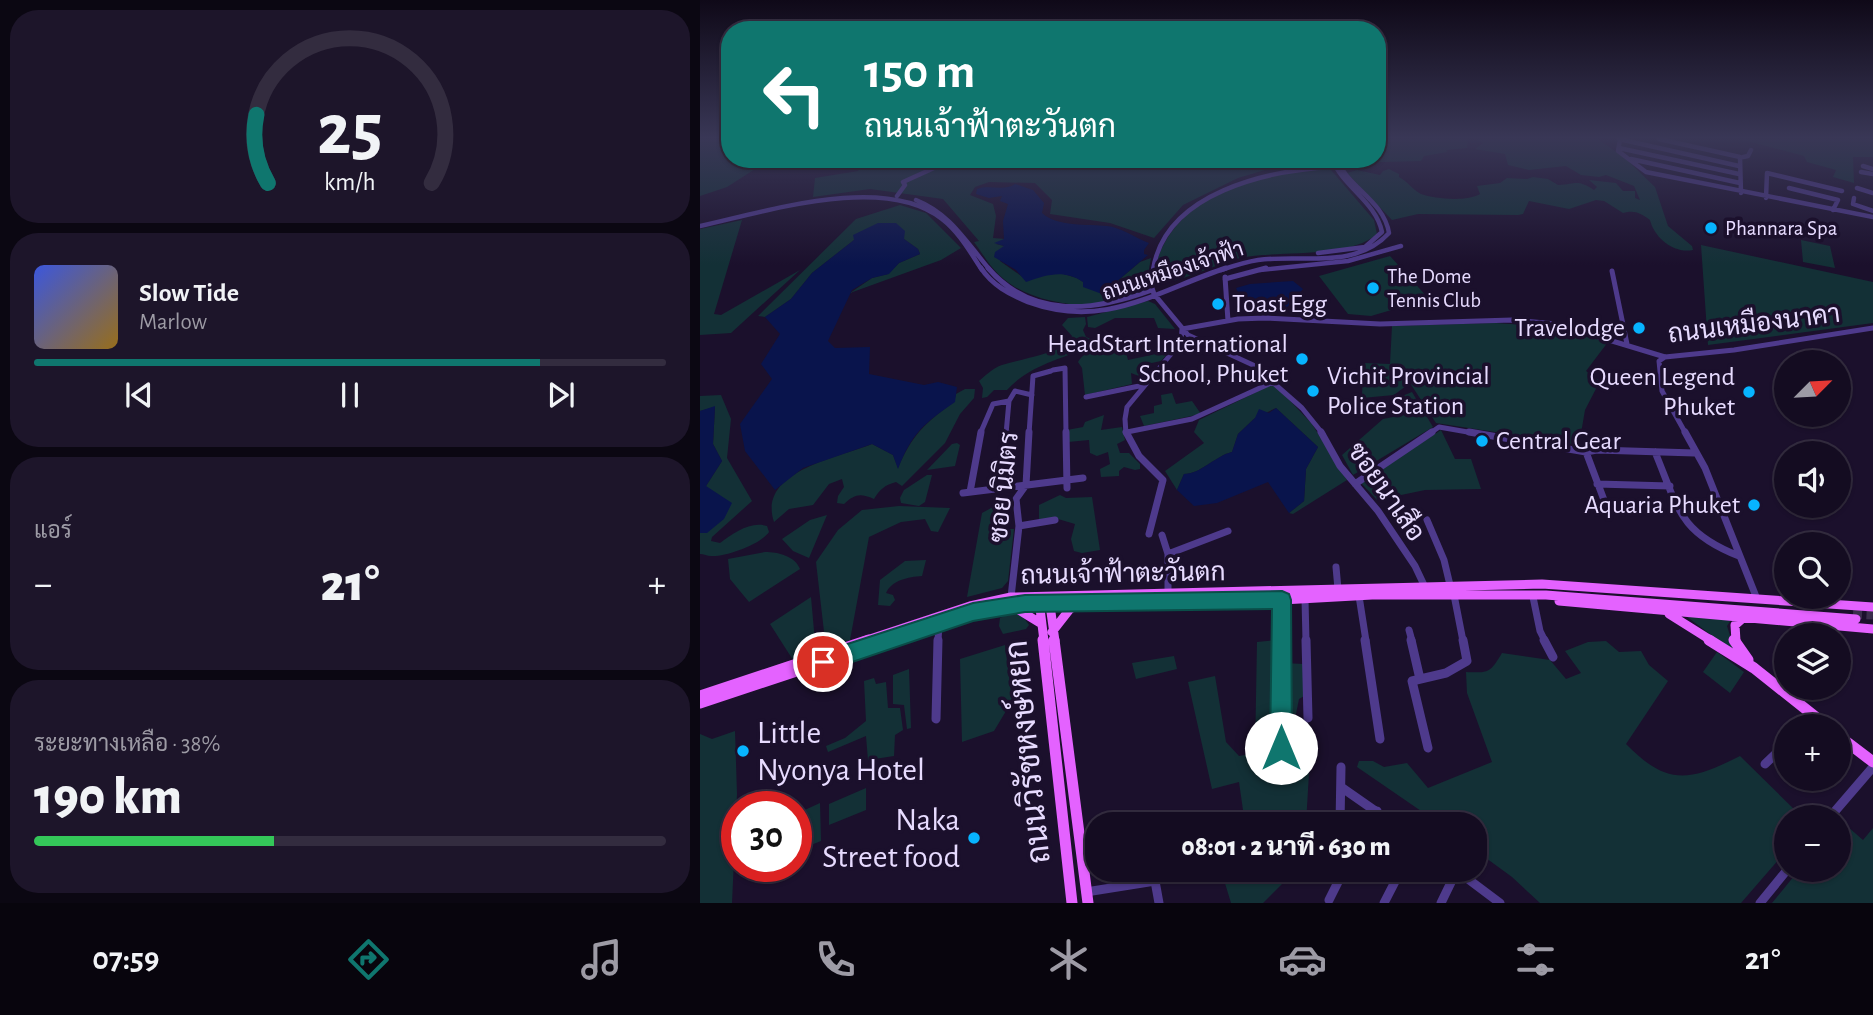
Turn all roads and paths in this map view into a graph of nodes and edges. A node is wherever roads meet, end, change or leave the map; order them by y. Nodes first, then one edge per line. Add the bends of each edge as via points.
1 (905, 181) edge
2 (1248, 181) edge
3 (1344, 181) edge
4 (1350, 181) edge
5 (1687, 181) edge
6 (1731, 181) edge
7 (1767, 181) edge
8 (1790, 181) edge
9 (1799, 181) edge
10 (1740, 183) joint
11 (1789, 188) junction
12 (1857, 188) dead end
13 (1842, 191) dead end
14 (1741, 193) junction
15 (1873, 193) edge
16 (897, 196) junction
17 (844, 198) junction
18 (1766, 198) junction
19 (1854, 198) dead end
20 (1789, 201) junction
21 (1833, 210) junction
22 (1873, 211) edge
23 (944, 212) junction
24 (1377, 213) junction
25 (938, 215) junction
26 (1873, 217) edge
27 (700, 224) edge
28 (1401, 246) dead end
29 (1224, 268) junction
30 (1612, 271) dead end
31 (1225, 279) junction
32 (1153, 292) junction
33 (1130, 301) junction
34 (1228, 321) junction
35 (1873, 328) edge
36 (1182, 329) junction
37 (1627, 344) junction
38 (1665, 357) junction
39 (1273, 382) junction
40 (1144, 385) junction
41 (1032, 395) junction
42 (1086, 397) dead end
43 (1009, 401) junction
44 (1127, 432) junction
45 (1656, 452) junction
46 (1586, 453) junction
47 (1695, 453) junction
48 (1083, 478) dead end
49 (1067, 484) junction
50 (1354, 484) junction
51 (1597, 484) junction
52 (1026, 485) junction
53 (1670, 486) junction
54 (1000, 487) junction
55 (1604, 500) dead end
56 (1055, 520) dead end
57 (1427, 520) dead end
58 (1019, 526) junction
59 (1228, 531) dead end
60 (1149, 534) dead end
61 (1162, 535) dead end
62 (1168, 554) junction
63 (1739, 556) junction
64 (1336, 567) dead end
65 (1424, 585) junction
66 (1338, 589) junction
67 (1452, 590) junction
68 (1521, 590) junction
69 (1168, 594) junction
70 (1359, 596) junction
71 (1533, 597) junction
72 (1044, 599) junction
73 (1305, 599) junction
74 (1756, 599) junction
75 (1282, 600) junction
76 (1011, 601) junction
77 (1087, 602) junction
78 (1873, 607) edge
79 (1649, 609) junction
80 (1854, 616) tunnel mouth
81 (1743, 618) junction
82 (939, 623) junction
83 (1812, 623) edge
84 (1040, 624) junction
85 (1851, 627) edge
86 (1873, 629) edge
87 (1409, 630) dead end
88 (1052, 632) junction
89 (1553, 657) dead end
90 (1754, 668) junction
91 (1420, 679) junction
92 (700, 695) edge
93 (700, 703) edge
94 (1812, 714) edge
95 (1308, 718) dead end
96 (936, 719) dead end
97 (1380, 739) dead end
98 (1851, 746) edge
99 (1281, 748) dead end
100 (1427, 748) dead end
101 (1774, 755) edge
102 (1765, 764) dead end
103 (1873, 764) edge
104 (1341, 768) dead end
105 (1072, 779) junction
106 (1057, 785) junction
107 (1341, 787) junction
108 (1840, 805) edge
109 (1377, 811) edge
110 (1340, 812) edge
111 (1337, 882) edge
112 (1395, 882) edge
113 (1451, 882) edge
114 (1472, 882) edge
115 (1777, 882) edge
116 (1087, 897) edge
117 (1329, 900) dead end
118 (1072, 903) edge
119 (1159, 903) edge
120 (1384, 903) edge
121 (1441, 903) edge
122 (1500, 903) edge
123 (1760, 903) edge

1 - 16 street
2 - 32 street via 1198,204 1174,224 1162,240 1151,275
3 - 24 street
4 - 24 street
5 - 14 street
6 - 10 street
7 - 18 street
8 - 11 street
9 - 13 street
10 - 14 street
11 - 20 street
11 - 21 street via 1838,201
12 - 15 street
14 - 18 street
16 - 17 street, ถนนเหมืองเจ้าฟ้า
16 - 23 street, ถนนเหมืองเจ้าฟ้า
17 - 25 street, ถนนเหมืองเจ้าฟ้า via 894,199 918,204
17 - 27 street, ถนนเหมืองเจ้าฟ้า
18 - 20 street
19 - 22 street via 1853,205
20 - 21 street
21 - 26 street
23 - 25 street
23 - 33 street, ถนนเหมืองเจ้าฟ้า via 996,276 1012,288 1075,308
24 - 29 street, ถนนเหมืองเจ้าฟ้า via 1388,221 1389,233 1368,251 1338,258 1276,258
24 - 32 street, ถนนเหมืองเจ้าฟ้า via 1382,232 1365,247 1246,258
25 - 33 street, ถนนเหมืองเจ้าฟ้า via 989,280 1009,293 1075,313 1094,313
28 - 31 street via 1348,261 1270,267
29 - 31 street
29 - 32 street, ถนนเหมืองเจ้าฟ้า
30 - 37 street
31 - 34 street
32 - 33 street, ถนนเหมืองเจ้าฟ้า
32 - 36 street, ซอยนาเสือ
34 - 36 street, ถนนเหมืองนาคา
34 - 37 street, ถนนเหมืองนาคา via 1277,318 1380,324 1511,320 1556,324
35 - 38 street, ถนนเหมืองนาคา
36 - 39 street, ซอยนาเสือ via 1253,365
36 - 40 street via 1181,342
37 - 38 street, ถนนเหมืองนาคา
38 - 47 street via 1659,361 1662,391
39 - 44 street via 1192,419
39 - 50 street, ซอยนาเสือ via 1323,434
40 - 42 street
40 - 44 street via 1127,407
41 - 43 street via 1015,391
41 - 49 street, ซอย นิมิตร via 1034,374 1065,368
41 - 52 street, ซอย นิมิตร
43 - 54 street
43 - 54 street via 993,404 986,415 966,492
44 - 60 street via 1128,444 1163,480
45 - 46 street
45 - 47 street
45 - 53 street
46 - 50 street via 1439,427
46 - 51 street
47 - 63 street
48 - 49 street
49 - 52 street
50 - 65 street, ซอยนาเสือ via 1378,511
51 - 53 street
51 - 55 street
52 - 54 street
52 - 58 street, ซอย นิมิตร via 1016,499
53 - 63 street via 1681,517 1698,538
56 - 58 street
57 - 67 street
58 - 76 street, ซอย นิมิตร
59 - 62 street
61 - 62 street
62 - 69 street
63 - 74 street
64 - 66 street
65 - 66 main road, ถนนเจ้าฟ้าตะวันตก
65 - 67 main road, ถนนเจ้าฟ้าตะวันตก
66 - 69 main road, ถนนเจ้าฟ้าตะวันตก
67 - 68 main road, ถนนเจ้าฟ้าตะวันตก
67 - 70 main road, ถนนเจ้าฟ้าตะวันตก
67 - 91 street via 1467,661 1446,673
68 - 71 main road
68 - 74 main road via 1542,584
68 - 80 main road
69 - 72 main road, ถนนเจ้าฟ้าตะวันตก
70 - 73 main road, ถนนเจ้าฟ้าตะวันตก
70 - 97 street
71 - 79 main road
71 - 89 street via 1540,631
72 - 76 main road, ถนนเจ้าฟ้าตะวันตก
72 - 77 main road, ถนนเจ้าฟ้าตะวันตก
72 - 84 main road, ถนนวิรัชหงษ์หยก
72 - 88 main road, ถนนวิรัชหงษ์หยก
73 - 75 main road, ถนนเจ้าฟ้าตะวันตก
73 - 95 street
74 - 78 main road
75 - 77 main road, ถนนเจ้าฟ้าตะวันตก
75 - 99 street
76 - 82 main road, ถนนเจ้าฟ้าตะวันตก
76 - 84 main road
76 - 92 main road, ถนนเจ้าฟ้าตะวันตก via 970,606
77 - 88 main road via 1070,609
79 - 81 main road
79 - 90 main road via 1672,615
81 - 83 main road
81 - 90 main road via 1735,625 1734,639
82 - 93 main road, ถนนเจ้าฟ้าตะวันตก
82 - 96 street
84 - 106 main road, ถนนวิรัชหงษ์หยก
85 - 86 main road
87 - 91 street
88 - 105 main road, ถนนวิรัชหงษ์หยก
90 - 94 main road
91 - 100 street via 1411,683
98 - 103 main road
101 - 102 street
103 - 108 street
104 - 107 street
105 - 106 main road
105 - 116 main road, ถนนวิรัชหงษ์หยก
106 - 118 main road, ถนนวิรัชหงษ์หยก
107 - 109 street
107 - 110 street
111 - 117 street
112 - 120 street
113 - 121 street
114 - 122 street
115 - 123 street
116 - 119 street via 1155,881

